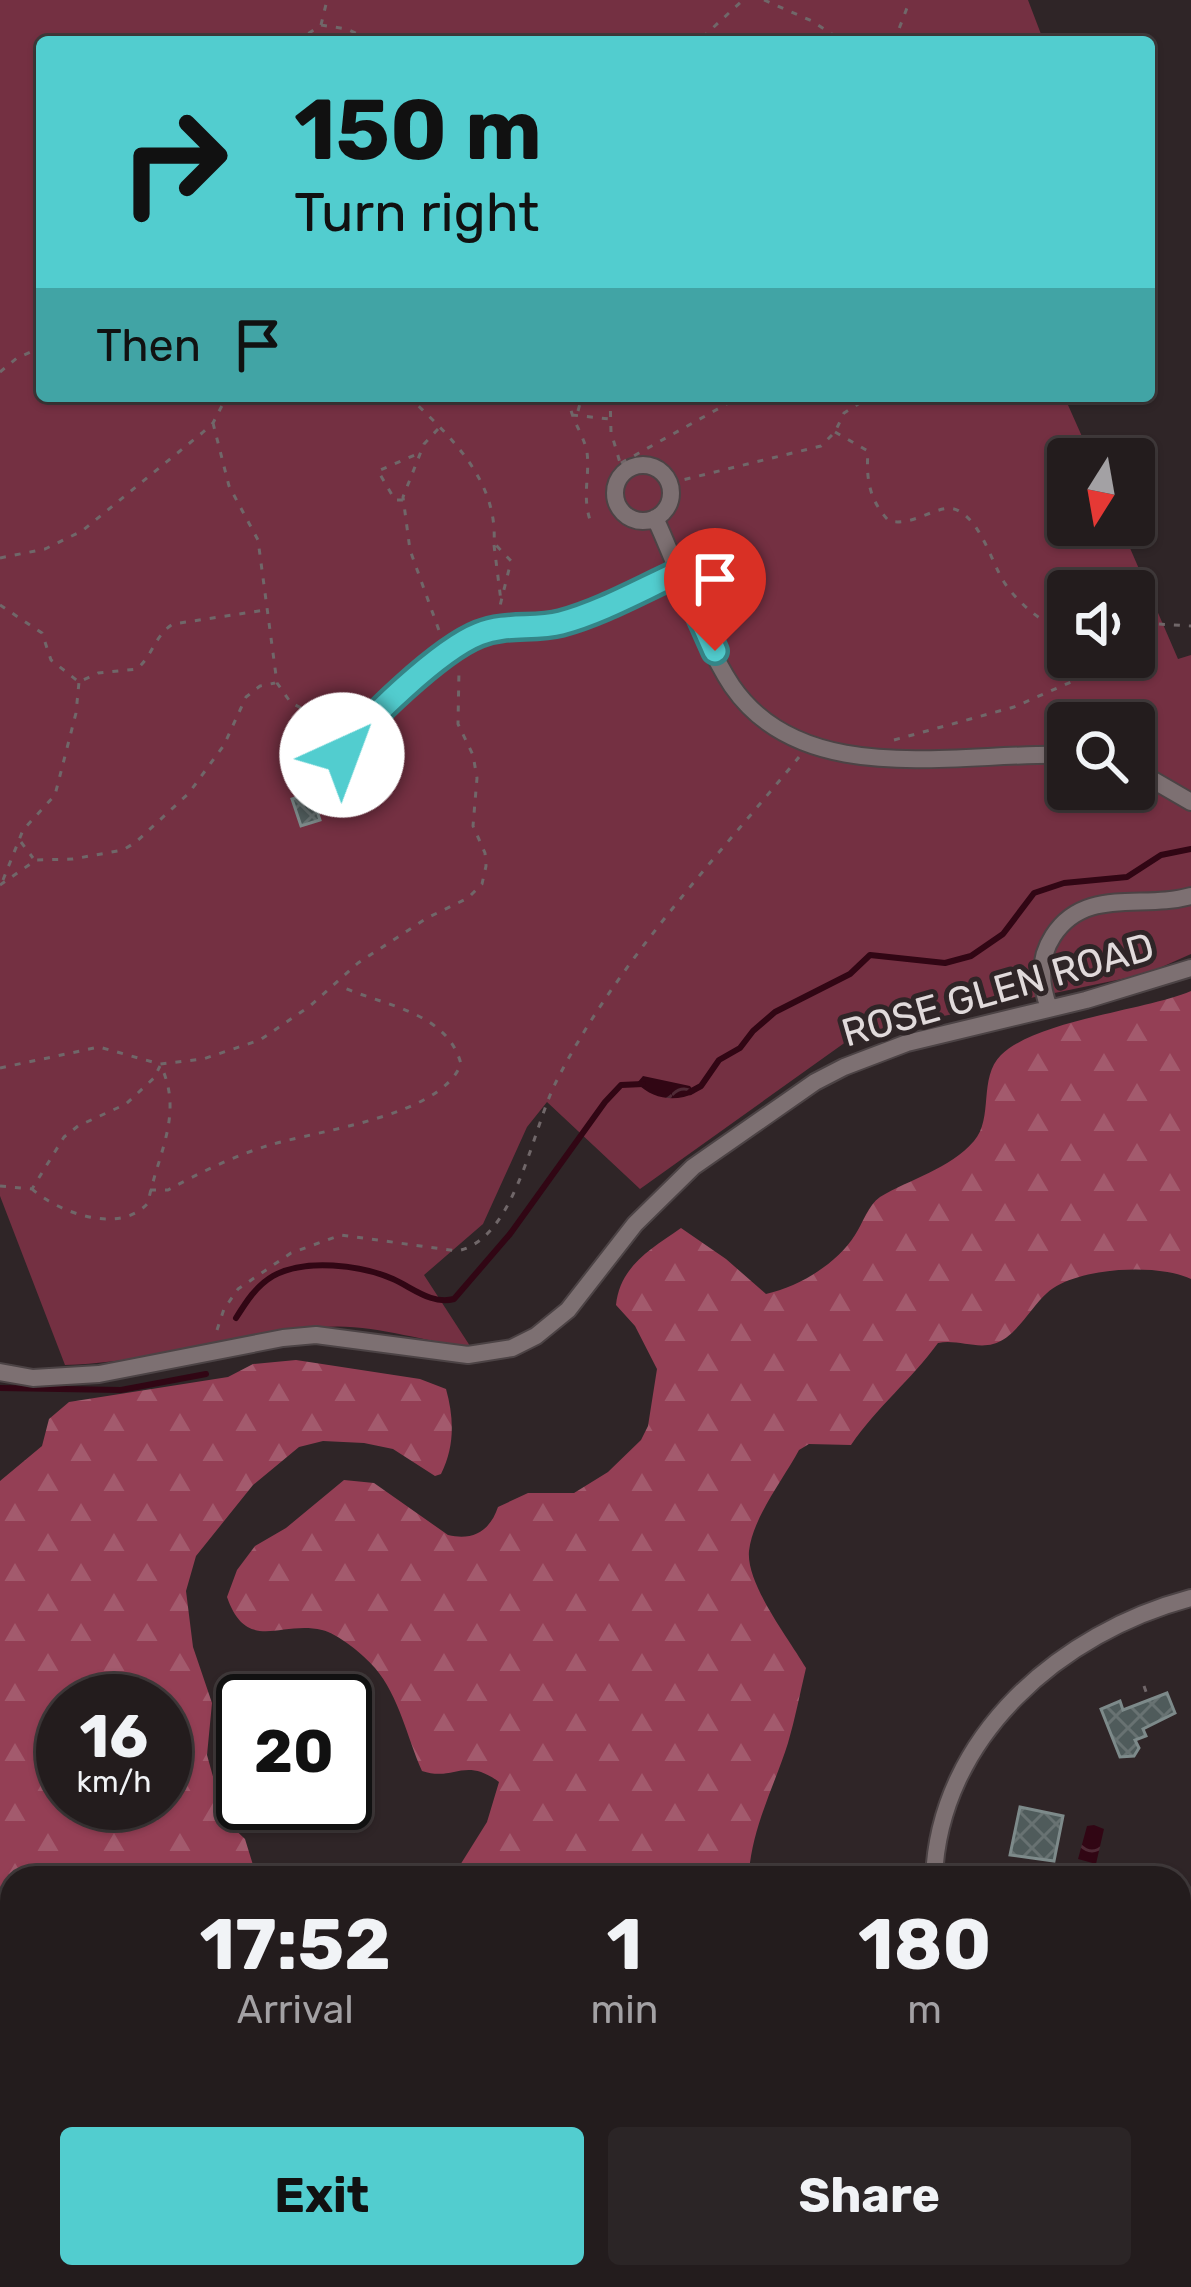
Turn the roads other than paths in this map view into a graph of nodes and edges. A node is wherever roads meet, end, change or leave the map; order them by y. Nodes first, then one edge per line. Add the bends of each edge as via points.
1 (655, 518) junction
2 (680, 572) junction
3 (359, 735) road end
4 (1047, 755) edge
5 (1155, 781) edge
6 (1191, 802) edge
7 (1191, 896) edge
8 (1191, 968) edge
9 (1048, 1009) junction
10 (0, 1372) edge
11 (1191, 1598) edge
12 (936, 1866) edge

1 - 1 street via 671,500 665,475 650,465 622,468 620,509 636,520
1 - 2 street
2 - 3 street via 561,623 495,629 462,643
2 - 4 street via 729,681 773,728 808,746 868,756
5 - 6 street
7 - 9 street via 1102,903 1065,921 1043,960
8 - 9 street, ROSE GLEN ROAD
9 - 10 street, ROSE GLEN ROAD via 907,1043 815,1082 693,1167 635,1224 568,1310 512,1348 468,1355 316,1335 84,1376
11 - 12 street via 1097,1634 1005,1709 958,1780

